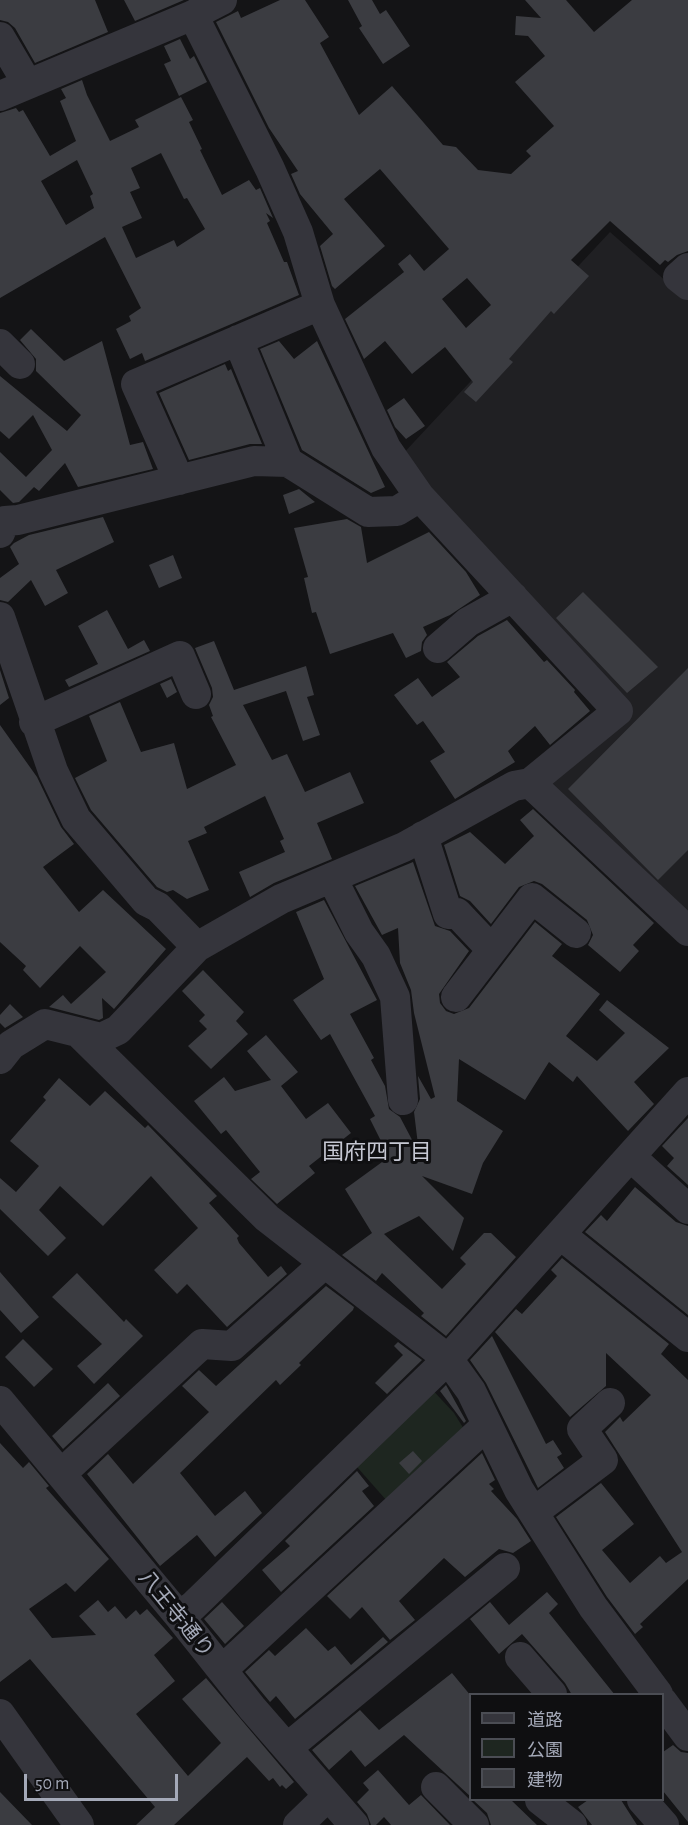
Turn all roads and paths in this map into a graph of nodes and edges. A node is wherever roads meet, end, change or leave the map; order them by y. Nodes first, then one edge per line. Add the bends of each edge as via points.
1 (222, 0) edge
2 (193, 15) junction
3 (0, 37) edge
4 (27, 83) junction
5 (0, 96) edge
6 (688, 268) edge
7 (688, 285) edge
8 (320, 305) junction
9 (238, 340) junction
10 (288, 462) junction
11 (179, 480) junction
12 (420, 497) junction
13 (2, 523) edge
14 (513, 597) junction
15 (0, 617) edge
16 (438, 648) dead end
17 (196, 694) dead end
18 (34, 722) junction
19 (530, 783) junction
20 (423, 836) junction
21 (332, 878) junction
22 (688, 931) edge
23 (576, 933) dead end
24 (197, 947) junction
25 (492, 950) junction
26 (456, 997) dead end
27 (79, 1033) junction
28 (0, 1059) edge
29 (688, 1092) edge
30 (403, 1100) dead end
31 (631, 1157) junction
32 (688, 1209) edge
33 (561, 1235) junction
34 (325, 1263) junction
35 (688, 1337) edge
36 (448, 1359) junction
37 (0, 1401) edge
38 (610, 1403) dead end
39 (488, 1425) junction
40 (61, 1474) junction
41 (534, 1512) junction
42 (505, 1568) dead end
43 (179, 1616) junction
44 (520, 1657) dead end
45 (222, 1670) junction
46 (550, 1693) edge
47 (657, 1693) edge
48 (664, 1702) edge
49 (0, 1714) edge
50 (688, 1736) edge
51 (286, 1748) junction
52 (436, 1787) dead end
53 (328, 1796) junction
54 (541, 1801) edge
55 (643, 1801) edge
56 (79, 1825) edge
57 (298, 1825) edge
58 (354, 1825) edge
59 (474, 1825) edge
60 (572, 1825) edge
61 (664, 1825) edge

1 - 2 street
2 - 4 street
2 - 8 street via 298,232
3 - 4 street
4 - 5 street
6 - 7 street via 678,277
8 - 9 street
8 - 12 street via 386,448
9 - 10 street
9 - 11 street via 136,384
10 - 11 street via 254,460
10 - 12 street via 368,512 397,511
11 - 13 street
12 - 14 street
14 - 16 street via 468,622
14 - 19 street via 618,711
15 - 18 street
17 - 18 street via 180,656
18 - 24 street via 76,819 146,901 158,907
19 - 20 street via 514,786
19 - 22 street
20 - 21 street
20 - 25 street via 448,914 457,913
21 - 24 street via 281,899
21 - 30 street via 395,997
23 - 25 street via 532,898
24 - 27 street via 118,1030 101,1038
25 - 26 street
27 - 28 street via 45,1024 11,1046
27 - 34 street via 267,1218
29 - 31 street
31 - 32 street
31 - 33 street
33 - 35 street
33 - 36 street
34 - 36 street
34 - 40 street via 232,1346 202,1344
36 - 39 street via 471,1390
36 - 43 street
37 - 40 street, 八王寺通り
38 - 41 street via 582,1429 603,1460
39 - 41 street
39 - 45 street
40 - 43 street, 八王寺通り
41 - 47 street via 593,1608
42 - 51 street
43 - 45 street, 八王寺通り
44 - 46 street
45 - 51 street, 八王寺通り
48 - 50 street
49 - 56 street
51 - 53 street, 八王寺通り
52 - 59 street
53 - 57 street
53 - 58 street, 八王寺通り
54 - 60 street
55 - 61 street

